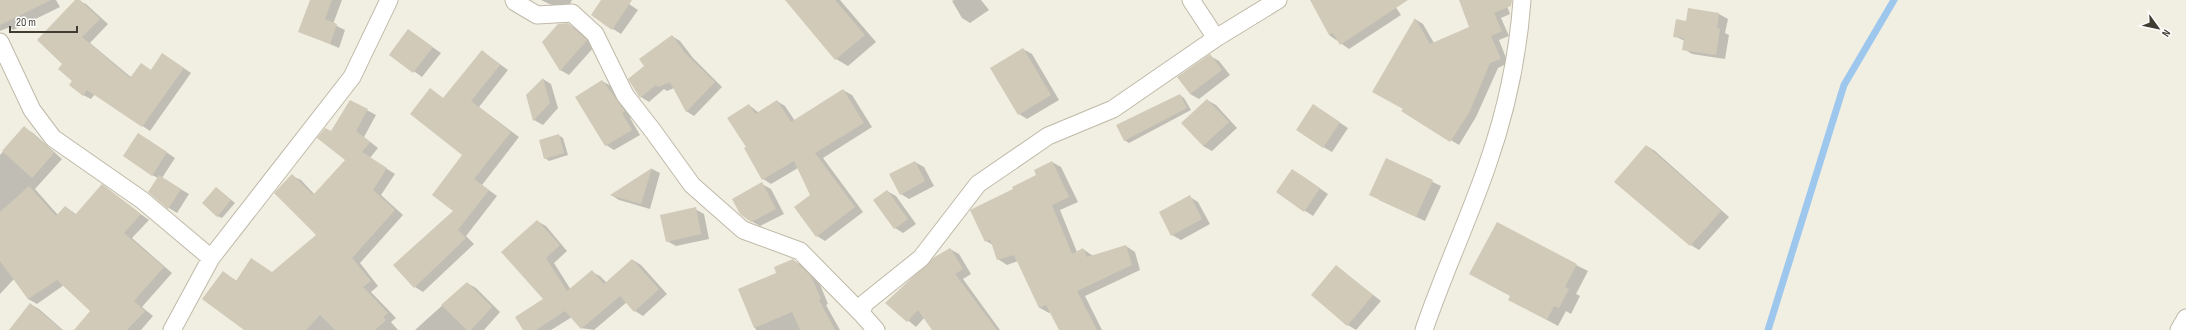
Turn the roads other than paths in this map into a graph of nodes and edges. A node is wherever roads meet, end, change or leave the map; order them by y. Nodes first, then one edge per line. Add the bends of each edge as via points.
1 (389, 0) edge
2 (514, 0) edge
3 (1191, 0) edge
4 (1278, 0) edge
5 (1522, 0) edge
6 (1216, 38) junction
7 (0, 42) edge
8 (211, 258) junction
9 (861, 313) junction
10 (2186, 318) edge
11 (172, 330) edge
12 (876, 330) edge
13 (1424, 330) edge
14 (2179, 330) edge

1 - 8 street via 352,77
2 - 9 street via 537,15 572,13 595,34 625,94 692,185 743,230 800,251
3 - 6 street
4 - 6 street
5 - 13 street via 1519,42 1513,73 1488,165
6 - 9 street via 1113,109 1048,136 978,184 921,258 865,303
7 - 8 street via 32,110 53,138 142,200
8 - 11 street
9 - 12 street
10 - 14 street

